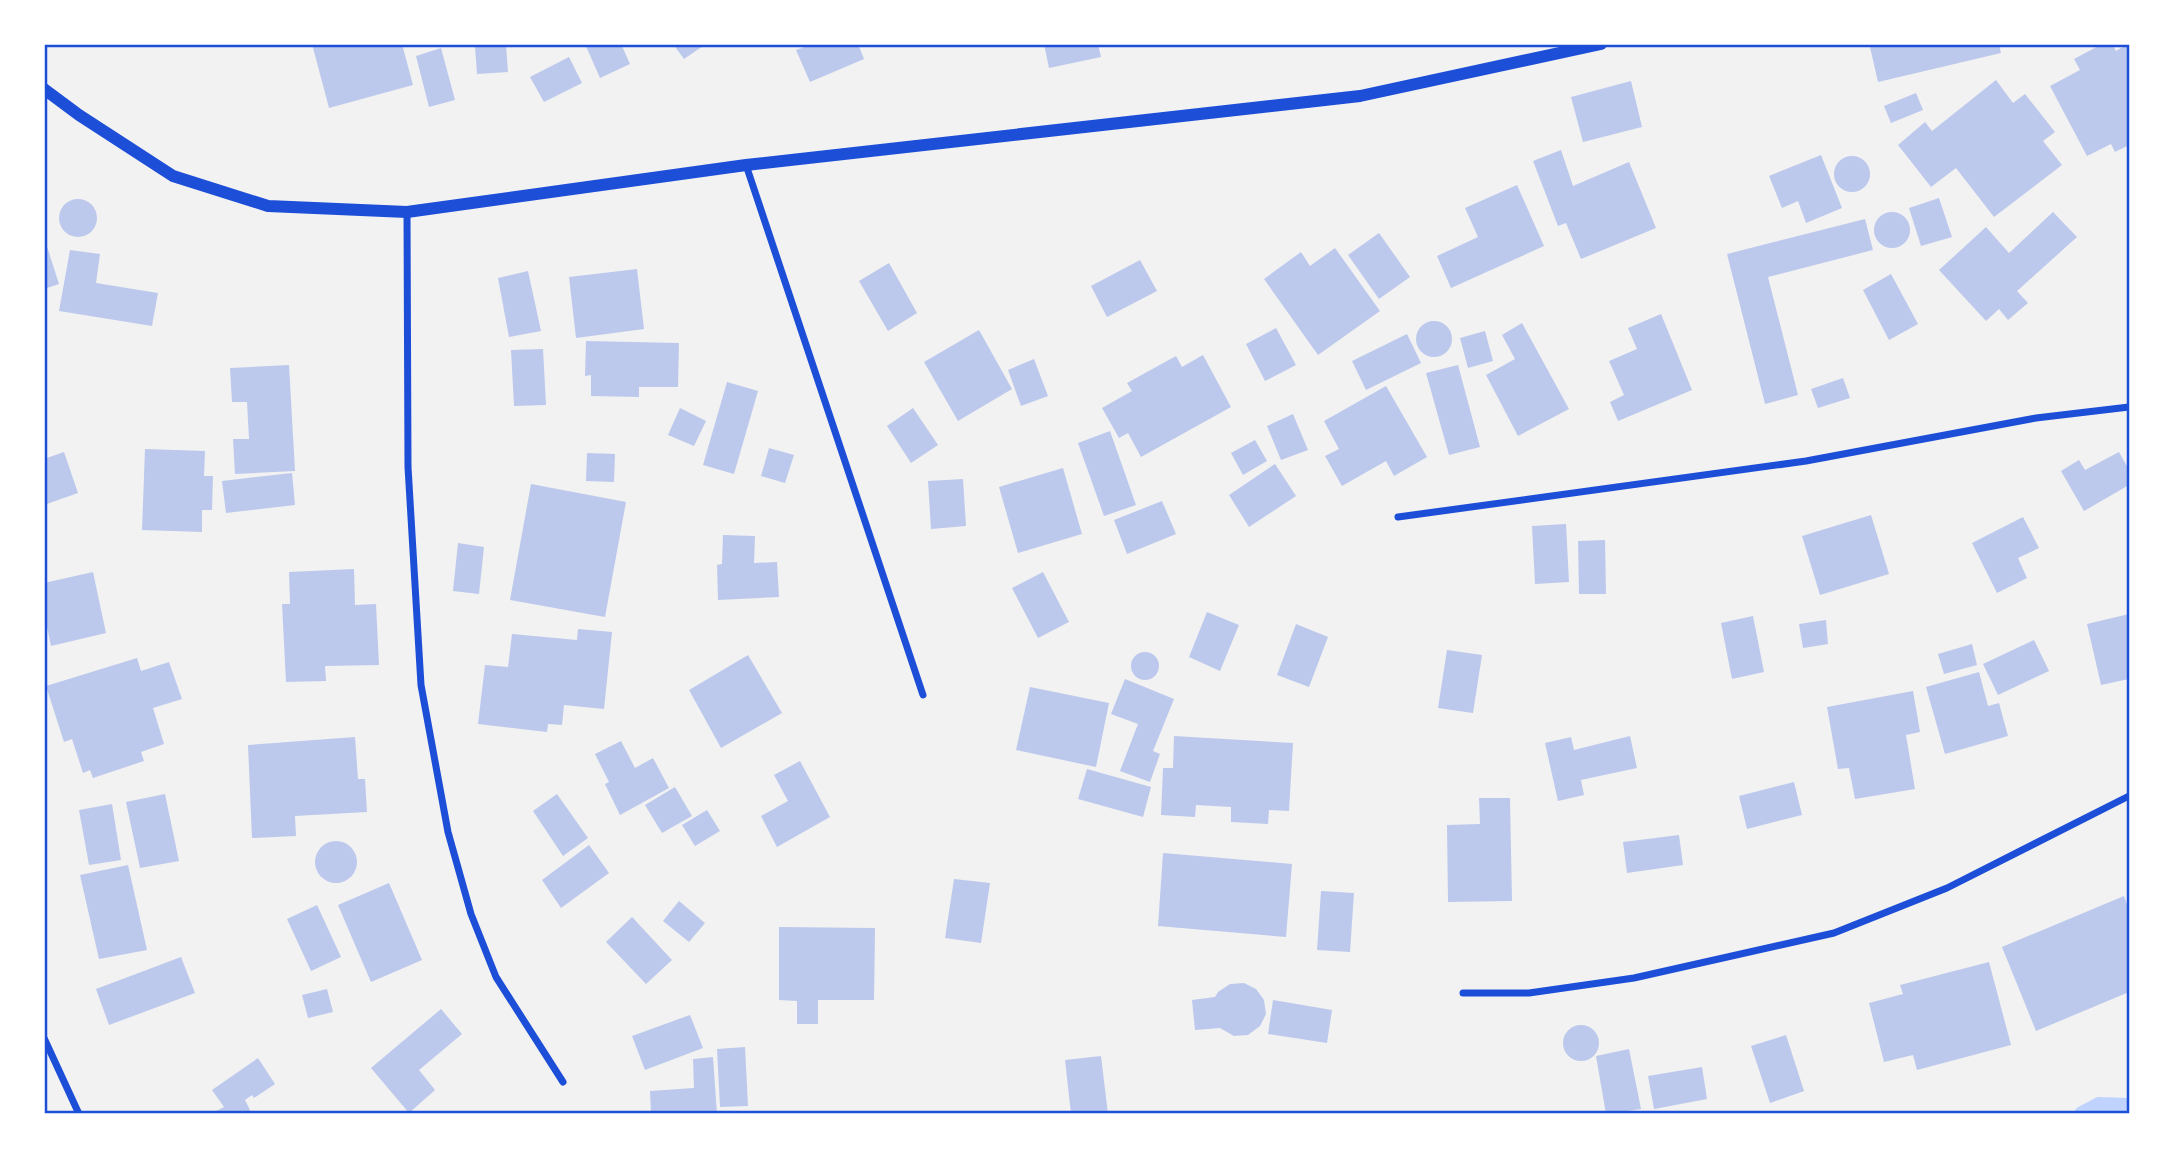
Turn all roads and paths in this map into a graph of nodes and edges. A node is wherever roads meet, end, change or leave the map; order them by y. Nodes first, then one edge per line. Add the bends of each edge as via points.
1 (1601, 44) edge
2 (44, 89) edge
3 (746, 165) junction
4 (407, 212) junction
5 (2129, 407) edge
6 (1398, 517) dead end
7 (923, 695) dead end
8 (2129, 796) edge
9 (1463, 993) dead end
10 (44, 1038) edge
11 (563, 1082) dead end
12 (79, 1114) edge

1 - 3 street via 1360,96
2 - 4 street via 173,176 268,206
3 - 4 street
3 - 7 street
4 - 11 street via 408,467 421,685 448,832 471,914 496,976
5 - 6 street via 2036,418 1806,461
8 - 9 street via 1947,888 1834,933 1634,978 1529,993
10 - 12 street

